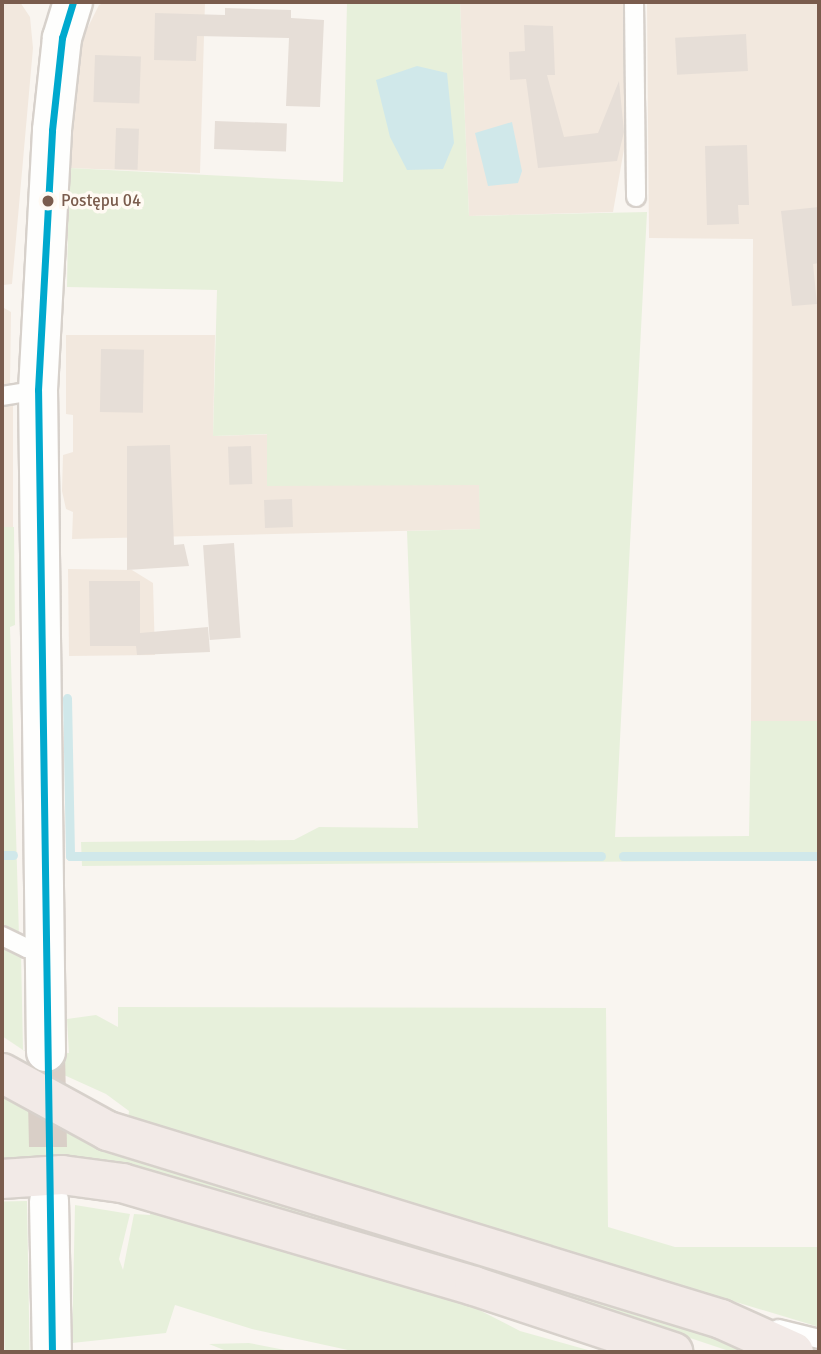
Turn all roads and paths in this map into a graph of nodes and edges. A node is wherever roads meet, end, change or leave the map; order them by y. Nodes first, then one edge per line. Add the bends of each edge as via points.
1 (48, 2) edge
2 (73, 2) edge
3 (634, 2) edge
4 (62, 38) junction
5 (636, 197) dead end
6 (20, 393) edge
7 (2, 936) edge
8 (45, 947) junction
9 (46, 1052) tunnel mouth
10 (2, 1073) edge
11 (2, 1180) edge
12 (49, 1201) tunnel mouth
13 (721, 1319) junction
14 (819, 1339) edge
15 (52, 1352) edge
16 (673, 1352) edge
17 (794, 1352) edge

1 - 4 street
2 - 4 street
3 - 5 lane
4 - 6 street
6 - 8 street
7 - 8 lane via 27,948
8 - 9 street
10 - 13 highway via 69,1112 133,1140
11 - 16 highway via 62,1175 122,1183 474,1286
12 - 15 street
13 - 14 lane
13 - 17 highway

